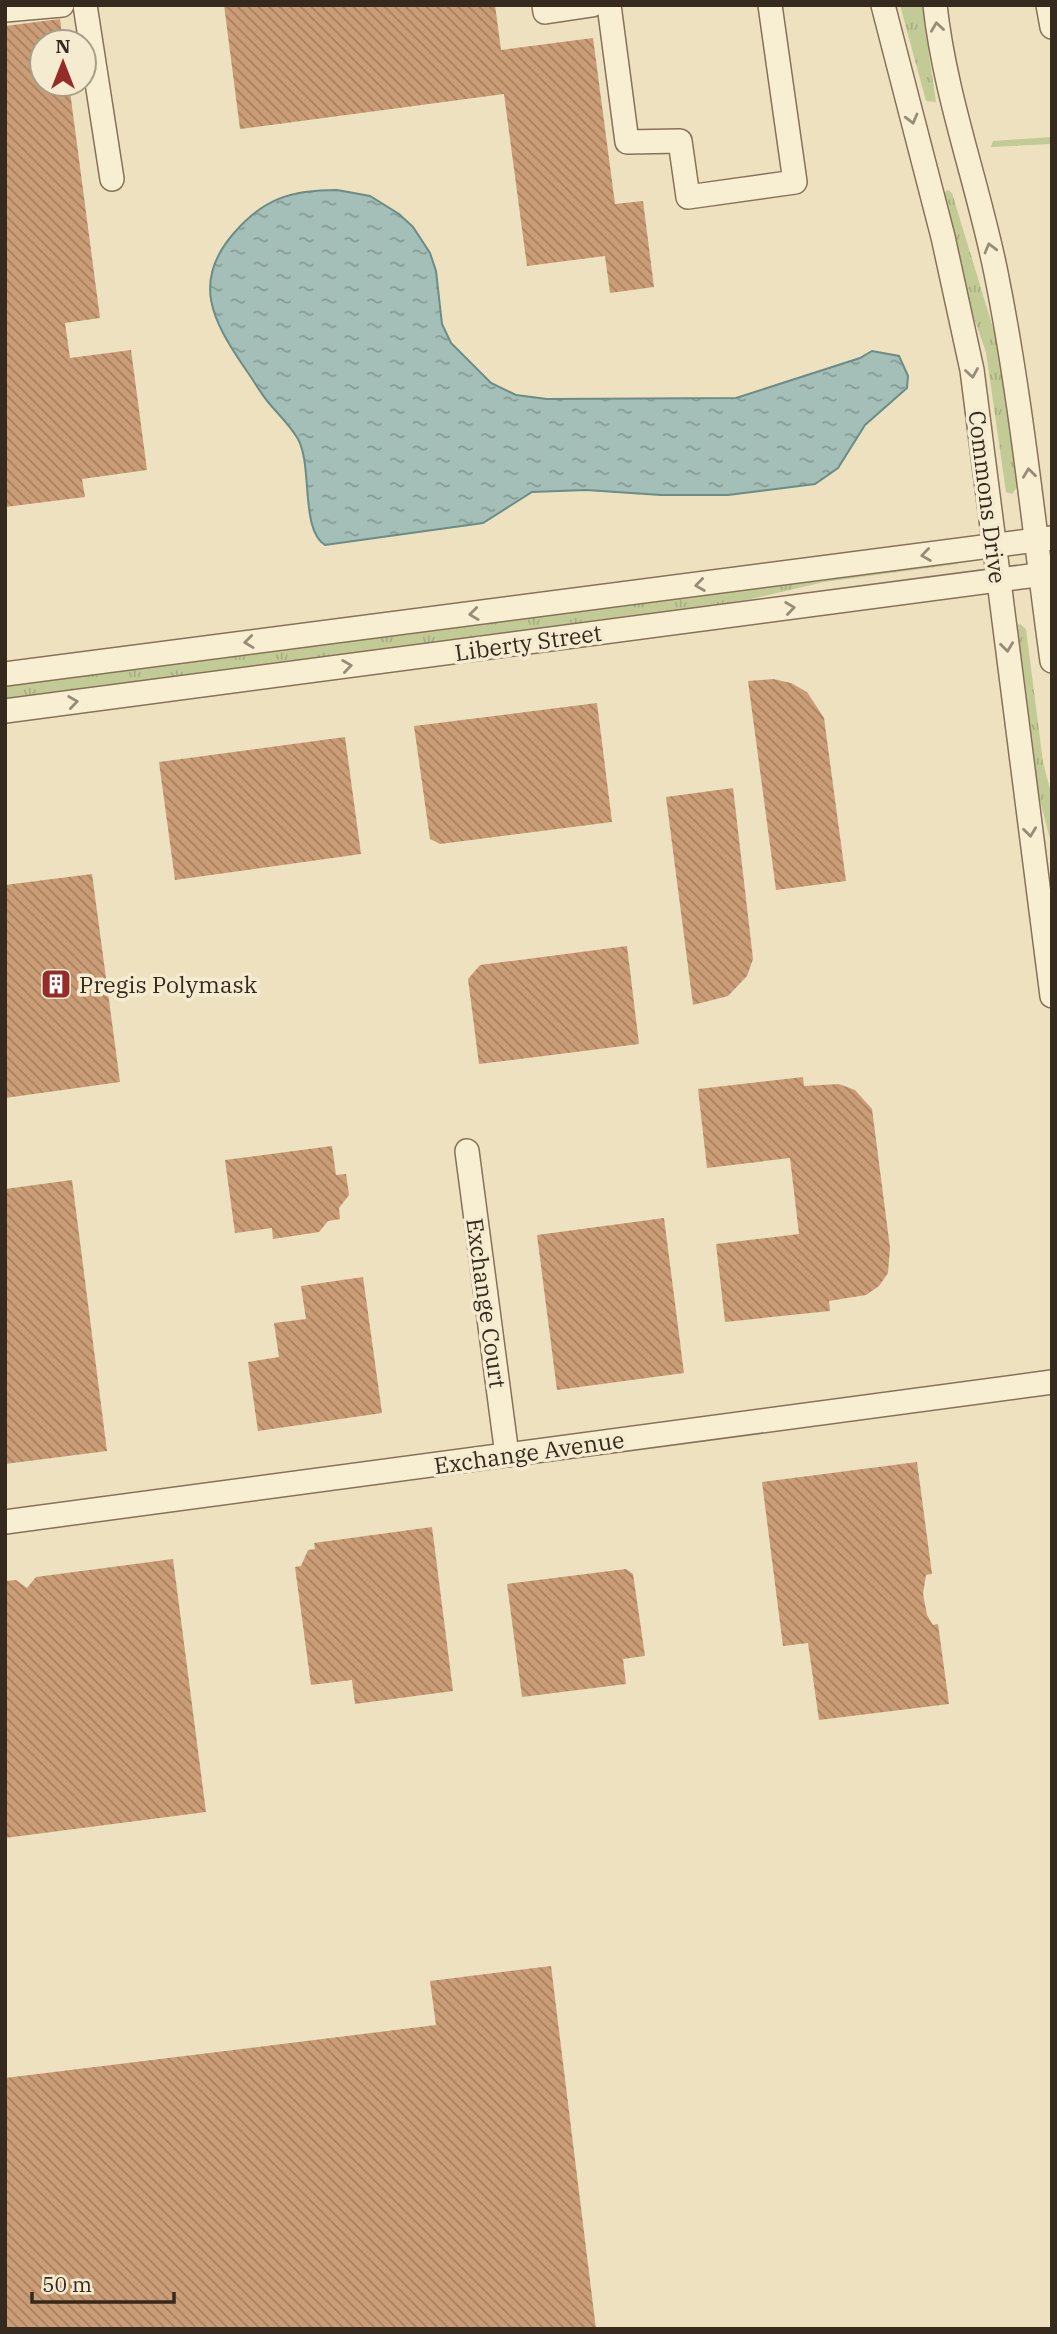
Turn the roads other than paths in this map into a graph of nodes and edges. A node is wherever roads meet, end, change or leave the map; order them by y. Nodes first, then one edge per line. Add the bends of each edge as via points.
1 (62, 5) edge
2 (85, 5) edge
3 (544, 5) edge
4 (592, 5) edge
5 (609, 5) edge
6 (771, 5) edge
7 (883, 5) edge
8 (935, 5) edge
9 (1048, 5) edge
10 (5, 10) edge
11 (1052, 27) edge
12 (112, 179) dead end
13 (1045, 539) edge
14 (993, 546) junction
15 (1046, 573) edge
16 (998, 579) junction
17 (1052, 661) edge
18 (5, 674) edge
19 (5, 711) edge
20 (1052, 996) edge
21 (467, 1151) dead end
22 (1052, 1382) edge
23 (507, 1455) junction
24 (5, 1522) edge

1 - 10 street
2 - 12 street
3 - 4 street via 545,12
5 - 6 street via 627,142 680,141 688,197 795,182
7 -> 14 street, Commons Drive via 959,306 974,383
13 -> 8 street, Commons Drive via 1009,334 949,86
9 - 11 street
13 - 14 street, Liberty Street
13 - 15 street, Commons Drive
14 - 16 street, Commons Drive
14 -> 18 street, Liberty Street
15 - 16 street, Liberty Street
15 - 17 street, Commons Drive
19 -> 16 street, Liberty Street
16 -> 20 street, Commons Drive
21 - 23 street, Exchange Court
22 - 23 street, Exchange Avenue
23 - 24 street, Exchange Avenue

